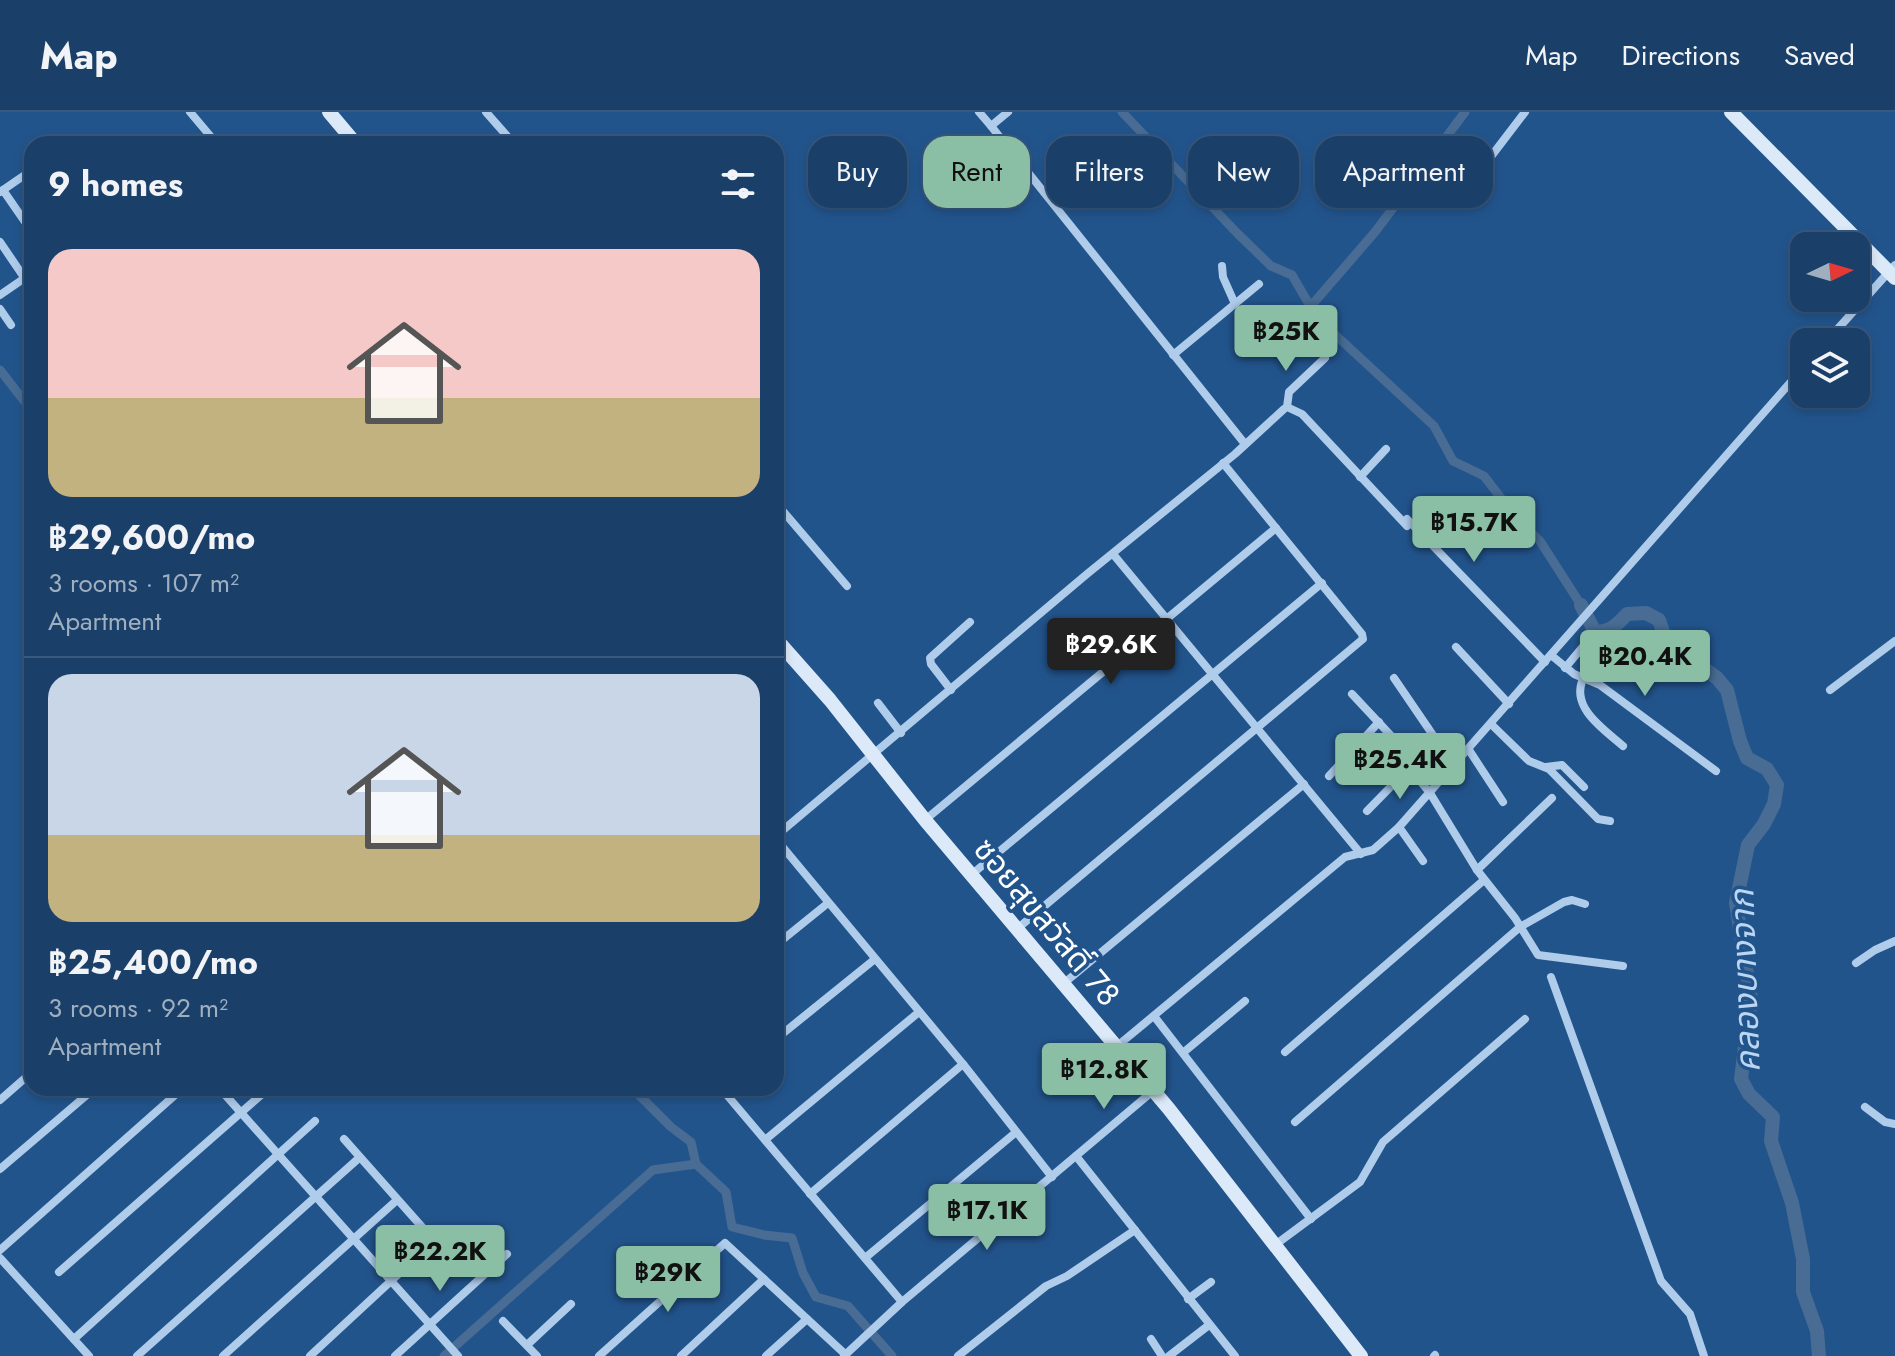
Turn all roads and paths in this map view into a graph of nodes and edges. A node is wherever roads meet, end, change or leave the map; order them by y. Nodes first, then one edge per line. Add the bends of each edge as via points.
1 (190, 112) edge
2 (329, 112) edge
3 (486, 112) edge
4 (979, 112) edge
5 (1008, 112) edge
6 (1525, 112) edge
7 (1731, 112) edge
8 (991, 126) junction
9 (210, 136) edge
10 (349, 136) edge
11 (507, 136) edge
12 (1493, 154) edge
13 (24, 178) edge
14 (1, 191) edge
15 (24, 221) edge
16 (0, 242) edge
17 (1222, 266) dead end
18 (24, 271) edge
19 (1893, 271) edge
20 (24, 279) edge
21 (1259, 284) dead end
22 (0, 295) edge
23 (1235, 304) junction
24 (0, 309) edge
25 (11, 325) dead end
26 (1839, 328) edge
27 (1173, 355) junction
28 (1325, 358) dead end
29 (1790, 383) edge
30 (1287, 407) junction
31 (1245, 444) junction
32 (1386, 449) dead end
33 (1223, 463) junction
34 (1360, 477) junction
35 (1377, 489) dead end
36 (784, 512) edge
37 (1407, 526) dead end
38 (1276, 528) junction
39 (1113, 554) junction
40 (1322, 583) junction
41 (847, 586) dead end
42 (1167, 619) junction
43 (970, 622) dead end
44 (1591, 637) dead end
45 (1895, 641) edge
46 (1456, 647) dead end
47 (784, 648) edge
48 (1548, 659) junction
49 (1565, 668) junction
50 (1212, 675) junction
51 (1394, 678) dead end
52 (1583, 679) junction
53 (951, 690) junction
54 (1830, 690) dead end
55 (1352, 694) dead end
56 (878, 703) dead end
57 (1509, 704) junction
58 (1379, 722) junction
59 (1491, 724) junction
60 (1257, 730) junction
61 (901, 733) junction
62 (1623, 746) dead end
63 (1469, 750) junction
64 (875, 755) junction
65 (1454, 766) junction
66 (1546, 767) junction
67 (1409, 768) junction
68 (1716, 771) dead end
69 (1329, 776) dead end
70 (1304, 784) junction
71 (1584, 787) dead end
72 (1430, 793) junction
73 (1552, 798) dead end
74 (1503, 802) dead end
75 (1367, 811) dead end
76 (925, 820) junction
77 (1610, 821) dead end
78 (1399, 827) junction
79 (784, 831) edge
80 (784, 848) edge
81 (1361, 854) junction
82 (1423, 861) dead end
83 (1477, 870) junction
84 (971, 875) junction
85 (1484, 880) junction
86 (828, 903) junction
87 (1585, 904) dead end
88 (1520, 927) junction
89 (1017, 929) junction
90 (784, 939) edge
91 (1895, 941) edge
92 (875, 959) junction
93 (1856, 963) dead end
94 (1623, 966) dead end
95 (1551, 977) dead end
96 (1063, 984) junction
97 (1245, 1001) dead end
98 (919, 1012) junction
99 (1154, 1016) junction
100 (1525, 1019) dead end
101 (784, 1033) edge
102 (1115, 1047) junction
103 (1184, 1052) junction
104 (1285, 1052) dead end
105 (963, 1064) junction
106 (24, 1079) edge
107 (1153, 1091) junction
108 (86, 1096) edge
109 (174, 1096) edge
110 (226, 1096) edge
111 (260, 1096) edge
112 (728, 1096) edge
113 (0, 1100) edge
114 (1865, 1107) dead end
115 (241, 1112) junction
116 (315, 1121) dead end
117 (1295, 1122) dead end
118 (1895, 1124) edge
119 (1015, 1133) junction
120 (344, 1139) dead end
121 (765, 1140) junction
122 (278, 1154) junction
123 (1076, 1156) junction
124 (359, 1158) junction
125 (0, 1169) edge
126 (1052, 1177) junction
127 (810, 1194) junction
128 (316, 1197) junction
129 (397, 1200) junction
130 (1311, 1219) junction
131 (1135, 1230) junction
132 (354, 1239) junction
133 (1275, 1245) junction
134 (0, 1250) edge
135 (507, 1254) dead end
136 (0, 1258) edge
137 (865, 1258) junction
138 (59, 1272) dead end
139 (764, 1279) junction
140 (392, 1282) junction
141 (1211, 1282) dead end
142 (1188, 1299) junction
143 (902, 1302) junction
144 (571, 1304) dead end
145 (807, 1319) junction
146 (503, 1321) dead end
147 (430, 1324) junction
148 (1209, 1325) junction
149 (74, 1339) junction
150 (1151, 1339) dead end
151 (527, 1345) junction
152 (970, 1352) edge
153 (457, 1355) edge
154 (845, 1355) edge
155 (89, 1356) edge
156 (137, 1356) edge
157 (223, 1356) edge
158 (310, 1356) edge
159 (395, 1356) edge
160 (537, 1356) edge
161 (599, 1356) edge
162 (681, 1356) edge
163 (766, 1356) edge
164 (958, 1356) edge
165 (1162, 1356) edge
166 (1169, 1356) edge
167 (1235, 1356) edge
168 (1361, 1356) edge
169 (1704, 1356) edge

1 - 9 street
2 - 10 street
3 - 11 street
4 - 8 street
5 - 8 street
6 - 12 street
7 - 19 street
8 - 27 street
13 - 14 street
14 - 15 street
16 - 18 street
17 - 23 street
19 - 26 street
20 - 22 street
21 - 23 street
23 - 27 street
24 - 25 street
27 - 31 street
28 - 30 street via 1289,392
29 - 48 street
30 - 31 street
30 - 34 street via 1302,414
31 - 33 street
32 - 34 street
33 - 38 street
33 - 39 street
34 - 37 street
35 - 48 street
36 - 41 street
38 - 40 street
38 - 42 street
39 - 42 street
39 - 53 street
40 - 50 street
40 - 60 street via 1363,639
42 - 50 street
42 - 76 street
43 - 53 street via 930,658
44 - 49 street
45 - 54 street
46 - 57 street
47 - 64 street, ซอยสุขสวัสดิ์ 78
48 - 49 street
48 - 57 street
49 - 52 street
50 - 60 street
50 - 84 street
51 - 65 street
52 - 62 street via 1579,692 1587,712
52 - 68 street via 1600,685
53 - 61 street
55 - 58 street
56 - 61 street
57 - 59 street
58 - 67 street
58 - 69 street
59 - 63 street
59 - 66 street via 1520,755
60 - 70 street
60 - 89 street
61 - 64 street
63 - 65 street
63 - 74 street
64 - 76 street, ซอยสุขสวัสดิ์ 78
64 - 79 street
65 - 72 street
66 - 71 street via 1562,765
66 - 77 street via 1598,819
67 - 72 street
67 - 75 street
70 - 81 street
70 - 96 street
72 - 78 street
72 - 83 street
73 - 83 street
76 - 84 street, ซอยสุขสวัสดิ์ 78
78 - 81 street
78 - 82 street
80 - 86 street
81 - 99 street via 1345,857
83 - 85 street
84 - 89 street, ซอยสุขสวัสดิ์ 78
85 - 88 street
85 - 104 street
86 - 90 street
86 - 92 street
87 - 88 street via 1564,902
88 - 94 street via 1538,955
88 - 117 street
89 - 96 street, ซอยสุขสวัสดิ์ 78
91 - 93 street
92 - 98 street
92 - 101 street
95 - 169 street via 1661,1281 1690,1314
96 - 102 street, ซอยสุขสวัสดิ์ 78
97 - 103 street
98 - 105 street
98 - 121 street
99 - 102 street
99 - 103 street
100 - 130 street via 1390,1136 1360,1182
102 - 107 street, ซอยสุขสวัสดิ์ 78
103 - 130 street
105 - 119 street
105 - 127 street
106 - 113 street
107 - 123 street
107 - 133 street, ซอยสุขสวัสดิ์ 78
108 - 125 street
109 - 134 street
110 - 115 street
111 - 115 street
112 - 121 street
114 - 118 street
115 - 122 street
115 - 138 street
116 - 122 street
119 - 126 street
119 - 137 street
120 - 124 street
121 - 127 street
122 - 128 street
122 - 149 street
123 - 126 street
123 - 131 street
124 - 128 street
124 - 129 street
126 - 143 street
127 - 137 street
128 - 132 street
128 - 156 street
129 - 132 street
129 - 140 street via 432,1240
130 - 133 street
131 - 142 street
131 - 152 street via 1046,1286
132 - 140 street
132 - 157 street
133 - 168 street, ซอยสุขสวัสดิ์ 78
135 - 147 street
136 - 149 street
137 - 143 street
139 - 145 street
139 - 161 street via 722,1244
139 - 162 street
140 - 147 street
140 - 158 street
141 - 142 street
142 - 148 street
143 - 154 street
144 - 151 street
145 - 154 street
145 - 163 street
146 - 151 street
147 - 153 street
147 - 159 street
148 - 166 street
148 - 167 street
149 - 155 street
150 - 165 street
151 - 160 street
152 - 164 street

